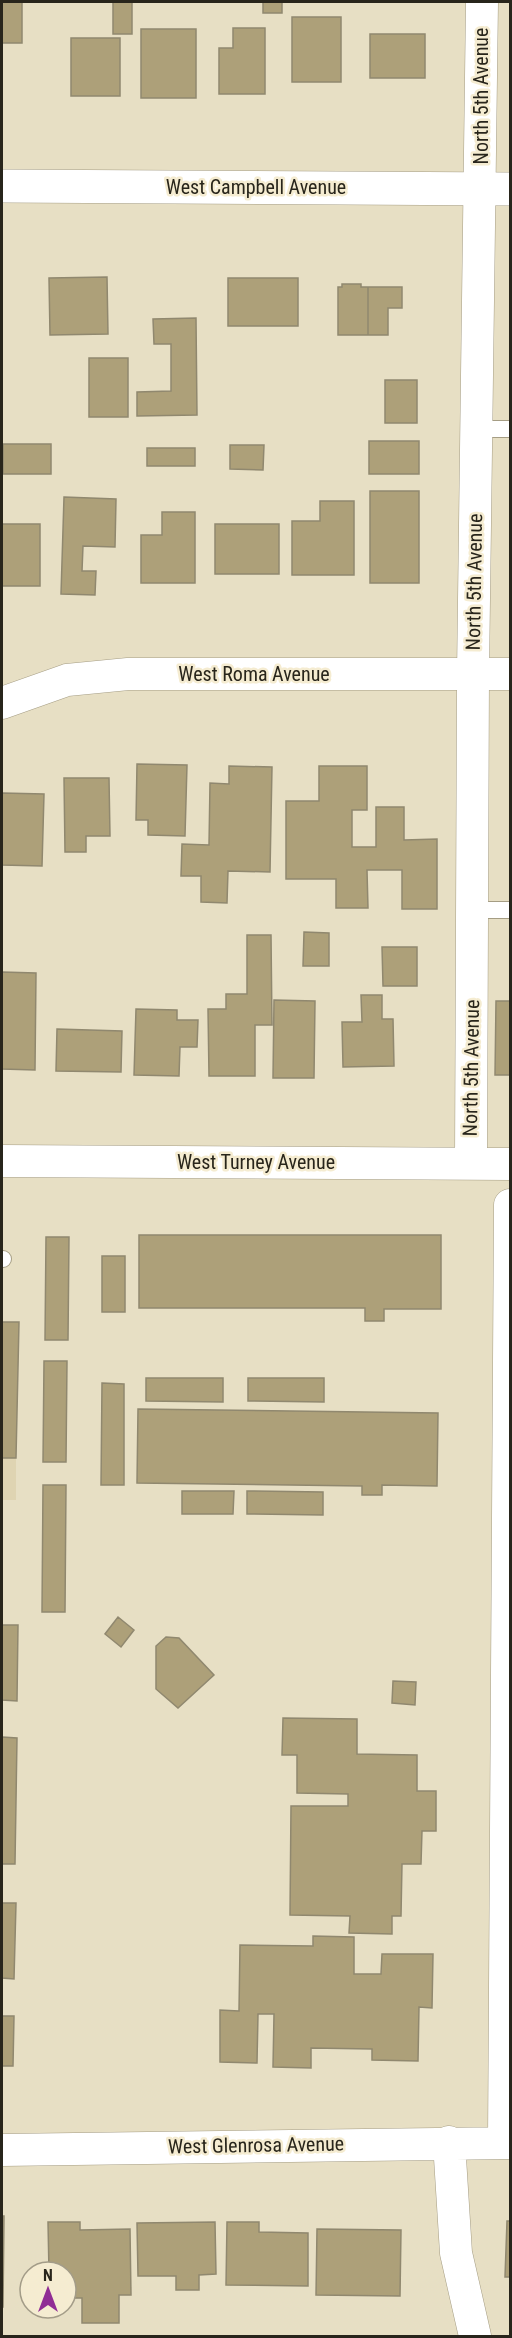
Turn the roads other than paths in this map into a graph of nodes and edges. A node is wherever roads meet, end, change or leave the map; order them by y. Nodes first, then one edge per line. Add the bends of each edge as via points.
1 (482, 2) edge
2 (2, 186) edge
3 (495, 188) edge
4 (476, 429) junction
5 (510, 429) edge
6 (473, 674) junction
7 (510, 674) edge
8 (2, 703) edge
9 (473, 910) junction
10 (510, 910) edge
11 (2, 1161) edge
12 (471, 1163) junction
13 (510, 1164) edge
14 (510, 1205) edge
15 (509, 1438) edge
16 (509, 1674) edge
17 (508, 1908) edge
18 (449, 2142) junction
19 (507, 2143) edge
20 (2, 2150) edge
21 (475, 2337) edge

1 - 3 street, North 5th Avenue
2 - 3 street, West Campbell Avenue
3 - 4 street, North 5th Avenue
4 - 5 lane
4 - 6 street, North 5th Avenue
6 - 7 street, West Roma Avenue
6 - 8 street, West Roma Avenue via 128,674 67,680
6 - 9 street, North 5th Avenue
9 - 10 lane
9 - 12 street, North 5th Avenue
11 - 12 street, West Turney Avenue
12 - 13 street, West Turney Avenue
14 - 15 street
15 - 16 street
16 - 17 street
17 - 19 street
18 - 19 street, West Glenrosa Avenue
18 - 20 street, West Glenrosa Avenue
18 - 21 street via 456,2253

